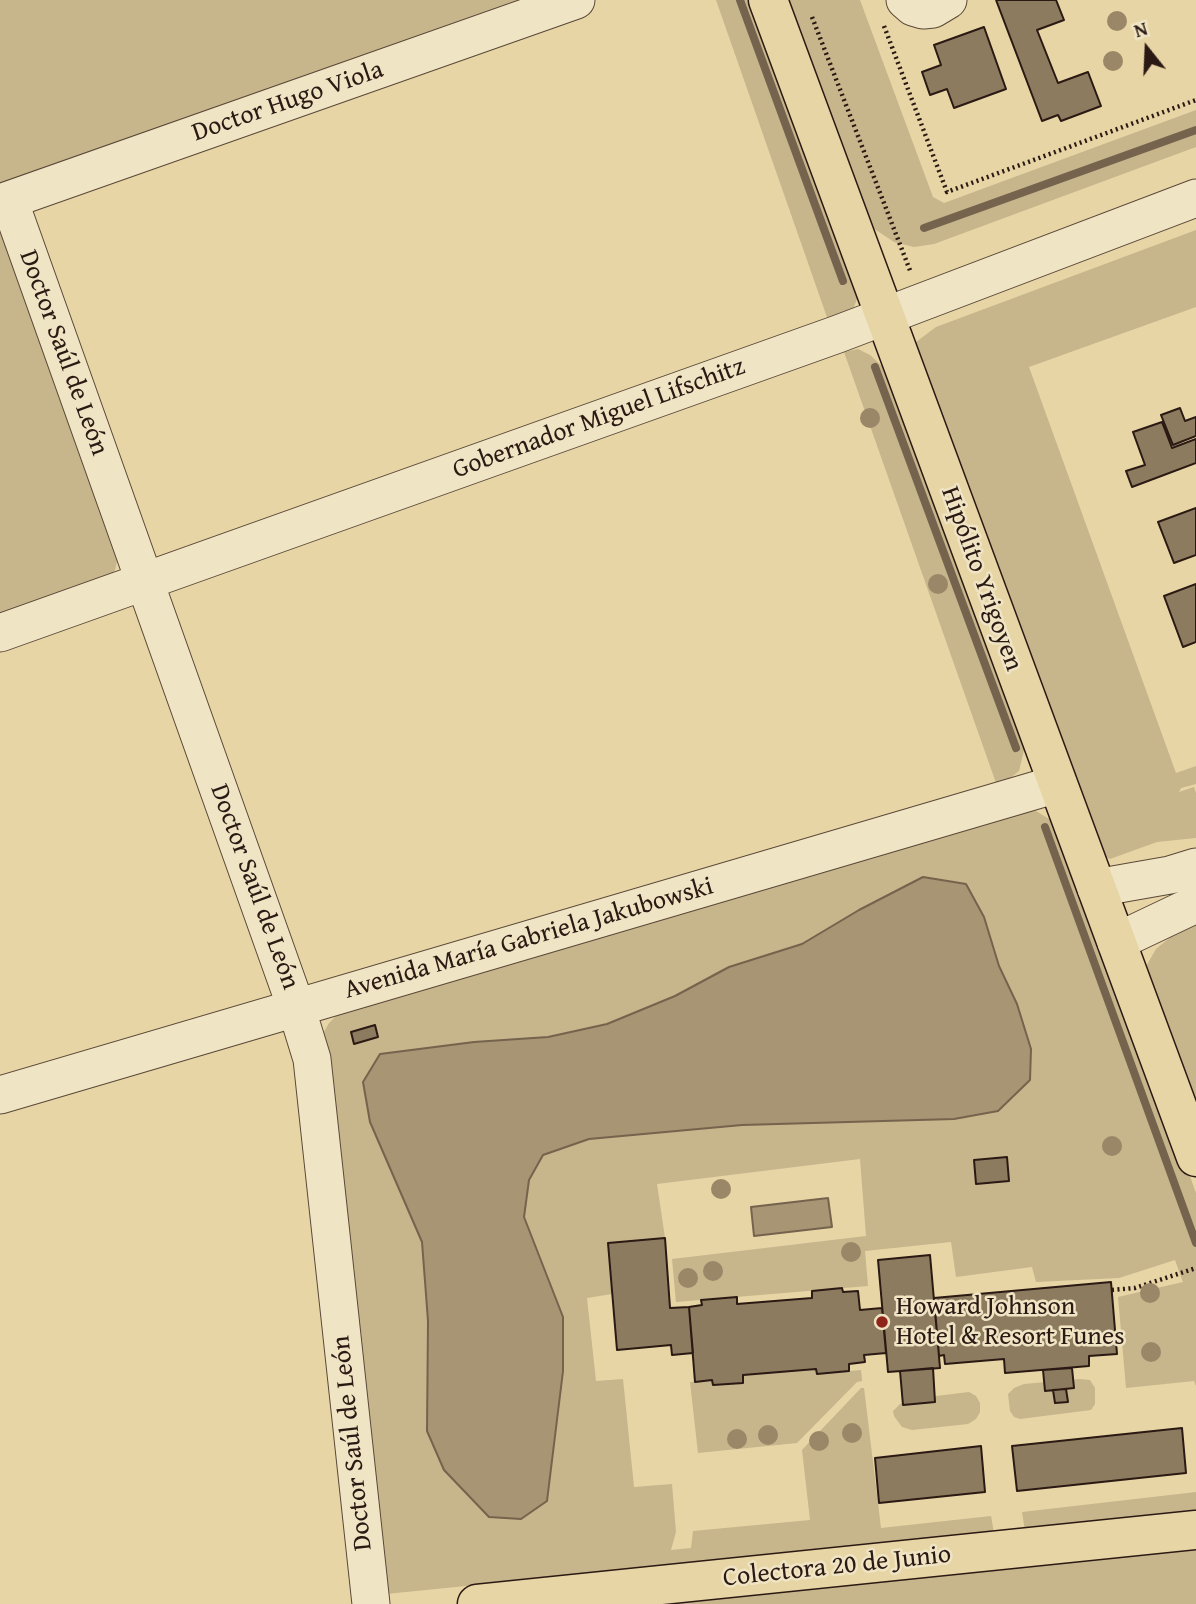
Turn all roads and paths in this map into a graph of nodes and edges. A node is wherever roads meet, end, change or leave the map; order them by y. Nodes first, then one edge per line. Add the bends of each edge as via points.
1 (576, 0) edge
2 (768, 0) edge
3 (948, 0) edge
4 (892, 7) edge
5 (811, 13) dead end
6 (1196, 100) edge
7 (1196, 198) edge
8 (5, 202) edge
9 (923, 301) junction
10 (884, 316) junction
11 (145, 581) junction
12 (0, 633) edge
13 (1057, 783) junction
14 (1196, 867) edge
15 (1096, 888) junction
16 (1196, 904) edge
17 (1116, 942) junction
18 (296, 1007) junction
19 (0, 1095) edge
20 (1196, 1157) edge
21 (1196, 1268) edge
22 (1112, 1290) dead end
23 (1196, 1530) edge
24 (371, 1604) edge
25 (477, 1604) edge

1 - 8 street, Doctor Hugo Viola
2 - 10 main road, Hipólito Yrigoyen
3 - 4 street via 933,9
4 - 6 path via 947,192
5 - 9 path
7 - 9 street, Gobernador Miguel Lifschitz
8 - 11 street, Doctor Saúl de León
9 - 10 street, Gobernador Miguel Lifschitz
10 - 11 street, Gobernador Miguel Lifschitz
10 - 13 main road, Hipólito Yrigoyen
11 - 12 street, Gobernador Miguel Lifschitz
11 - 18 street, Doctor Saúl de León
13 - 15 main road, Hipólito Yrigoyen
13 - 18 street, Avenida María Gabriela Jakubowski
14 - 15 street
15 - 17 main road, Hipólito Yrigoyen
16 - 17 street
17 - 20 main road, Hipólito Yrigoyen
18 - 19 street, Avenida María Gabriela Jakubowski
18 - 24 street, Doctor Saúl de León via 312,1059
21 - 22 path via 1135,1288
23 - 25 main road, Colectora 20 de Junio

